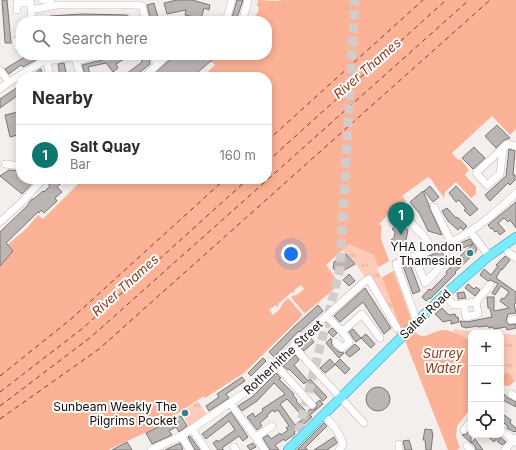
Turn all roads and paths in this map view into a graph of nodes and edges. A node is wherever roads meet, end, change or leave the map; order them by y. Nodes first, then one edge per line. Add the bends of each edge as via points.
1 (42, 0) edge
2 (51, 0) edge
3 (232, 0) edge
4 (248, 0) edge
5 (31, 4) edge
6 (17, 10) dead end
7 (32, 16) edge
8 (145, 16) edge
9 (229, 16) edge
10 (244, 16) edge
11 (44, 60) edge
12 (46, 60) edge
13 (73, 60) edge
14 (155, 60) edge
15 (163, 60) edge
16 (157, 66) junction
17 (0, 70) edge
18 (26, 72) edge
19 (49, 72) edge
20 (79, 72) edge
21 (150, 72) edge
22 (16, 78) edge
23 (9, 82) junction
24 (0, 89) edge
25 (516, 146) edge
26 (503, 148) junction
27 (5, 164) dead end
28 (16, 165) edge
29 (38, 184) edge
30 (516, 193) edge
31 (434, 207) dead end
32 (405, 217) dead end
33 (0, 222) edge
34 (470, 231) junction
35 (516, 236) edge
36 (451, 242) junction
37 (432, 248) junction
38 (508, 252) dead end
39 (414, 256) junction
40 (489, 256) junction
41 (516, 258) edge
42 (442, 265) dead end
43 (490, 285) dead end
44 (444, 295) junction
45 (476, 302) junction
46 (464, 304) junction
47 (327, 317) junction
48 (419, 317) junction
49 (397, 328) dead end
50 (340, 330) junction
51 (380, 338) dead end
52 (336, 342) dead end
53 (293, 346) junction
54 (276, 365) junction
55 (340, 398) junction
56 (230, 402) junction
57 (312, 404) dead end
58 (324, 415) junction
59 (364, 423) dead end
60 (468, 425) edge
61 (272, 426) dead end
62 (192, 429) junction
63 (464, 430) dead end
64 (504, 432) edge
65 (181, 436) junction
66 (256, 437) junction
67 (515, 439) edge
68 (262, 449) edge
69 (151, 450) edge
70 (190, 450) edge
71 (206, 450) edge
72 (288, 450) edge
73 (339, 450) edge
74 (505, 450) edge

1 - 2 street
3 - 9 street
4 - 10 street
5 - 6 street via 17,3
5 - 7 street
5 - 8 street via 138,5 142,6
11 - 18 street
12 - 19 street
13 - 20 street
14 - 16 street
15 - 16 street
16 - 21 street
17 - 23 street
22 - 23 street
23 - 24 street
25 - 26 street via 507,144
26 - 26 street via 476,173 485,188 500,174
27 - 28 street
29 - 33 street
30 - 34 street
31 - 36 street
32 - 37 street
34 - 36 street
34 - 40 street
35 - 40 main road, Salter Road
36 - 37 street
37 - 39 street
38 - 41 street
39 - 42 street via 424,283
39 - 48 street via 396,264
40 - 44 main road, Salter Road
43 - 45 street
44 - 46 street via 454,305
44 - 48 main road, Salter Road
45 - 46 street
45 - 46 street via 478,314 466,317
47 - 49 street, Rotherhithe Street via 369,279
47 - 50 street
47 - 53 street, Rotherhithe Street
48 - 55 main road, Salter Road
50 - 51 street via 344,330 362,314
50 - 52 street via 349,343 342,348
53 - 54 street, Rotherhithe Street
53 - 55 street
54 - 56 street, Rotherhithe Street via 250,390
54 - 57 street
55 - 58 main road, Salter Road
55 - 59 street
56 - 62 street, Rotherhithe Street
56 - 66 street
58 - 72 main road, Salter Road
58 - 73 street via 342,439 343,445
60 - 63 street
61 - 66 street
62 - 65 street, Rotherhithe Street
62 - 71 street
64 - 67 street
65 - 69 street, Rotherhithe Street
65 - 70 street
66 - 68 street
67 - 74 street

